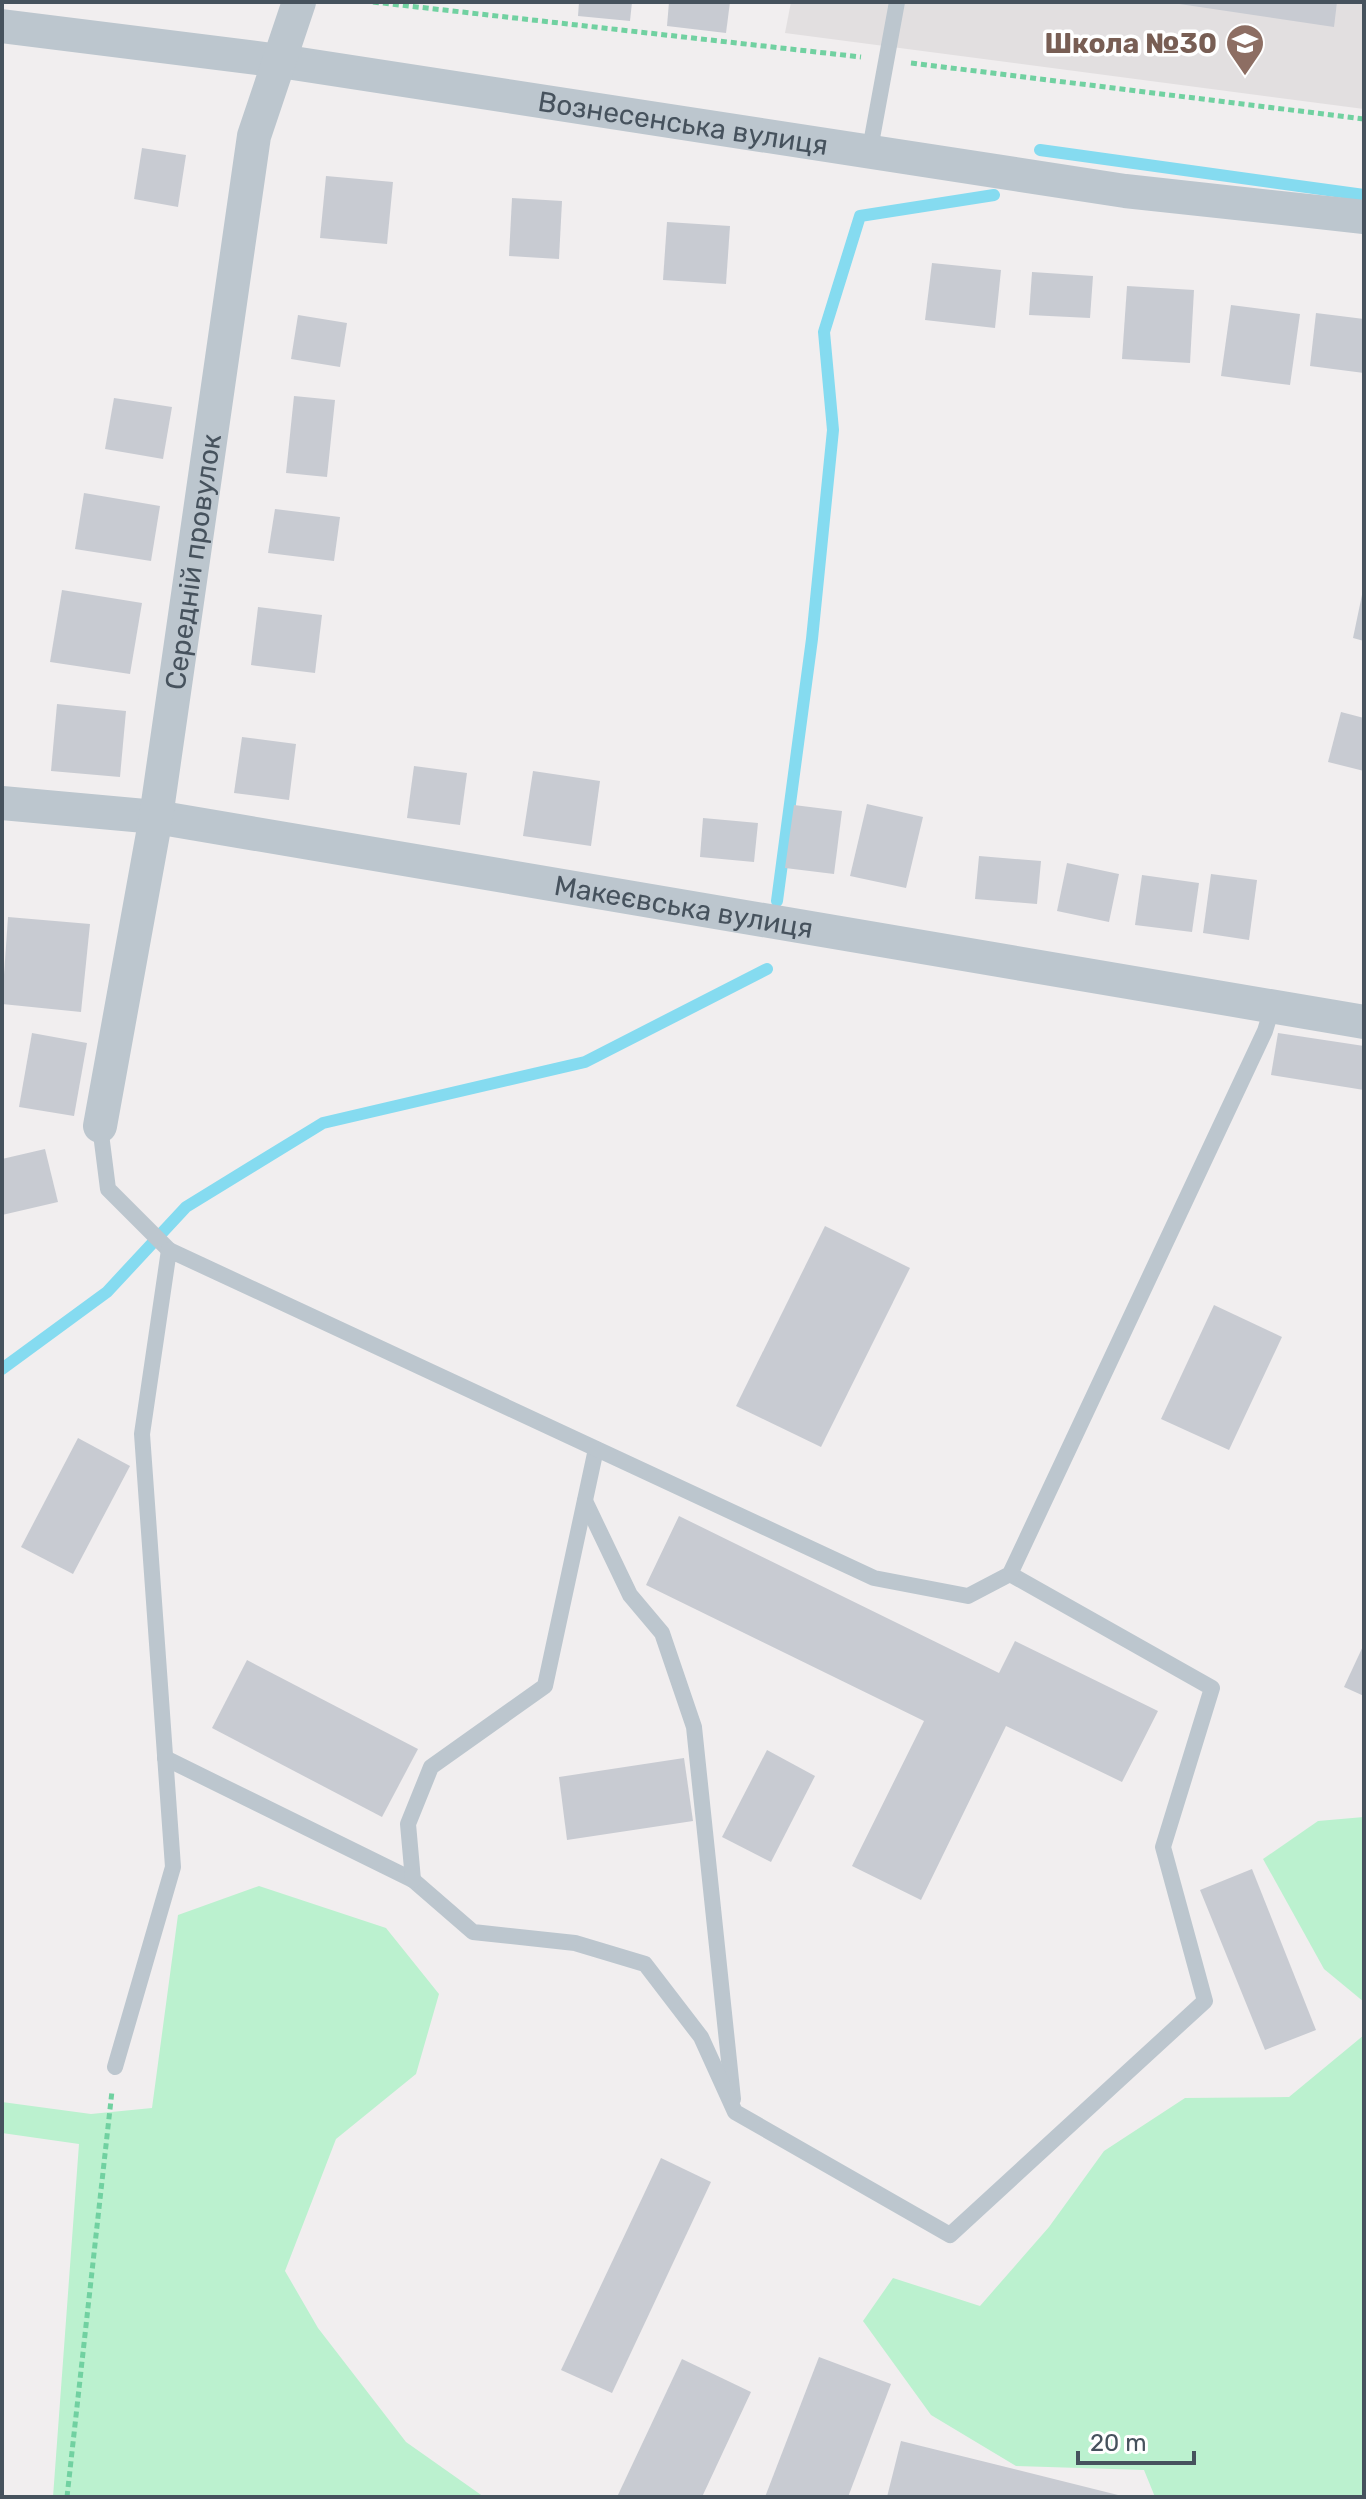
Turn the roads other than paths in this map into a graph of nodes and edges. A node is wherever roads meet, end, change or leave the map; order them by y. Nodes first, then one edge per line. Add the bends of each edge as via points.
1 (299, 2) edge
2 (897, 2) edge
3 (2, 26) edge
4 (280, 61) junction
5 (870, 149) junction
6 (1364, 217) edge
7 (2, 803) edge
8 (156, 817) junction
9 (1272, 1008) junction
10 (1364, 1022) edge
11 (100, 1126) joint
12 (169, 1250) junction
13 (596, 1449) junction
14 (585, 1501) junction
15 (1010, 1574) junction
16 (165, 1758) junction
17 (413, 1880) junction
18 (115, 2067) road end
19 (735, 2112) junction

1 - 4 street, Середній провулок
2 - 5 lane
3 - 4 street, Вознесенська вулиця
4 - 5 street, Вознесенська вулиця
4 - 8 street, Середній провулок via 254,136
5 - 6 street, Вознесенська вулиця via 1125,191
7 - 8 street, Макеєвська вулиця
8 - 9 street, Макеєвська вулиця
8 - 11 street, Середній провулок
9 - 10 street, Макеєвська вулиця
9 - 15 lane
11 - 12 lane via 108,1189
12 - 13 lane
12 - 16 lane via 142,1434
13 - 14 lane
13 - 15 lane via 874,1578 968,1596
14 - 17 lane via 545,1686 431,1767 408,1824
14 - 19 lane via 630,1595 662,1633 694,1727
15 - 19 lane via 1212,1688 1163,1847 1205,2001 950,2235
16 - 17 lane
16 - 18 lane via 173,1867
17 - 19 lane via 473,1932 575,1943 645,1964 701,2037

